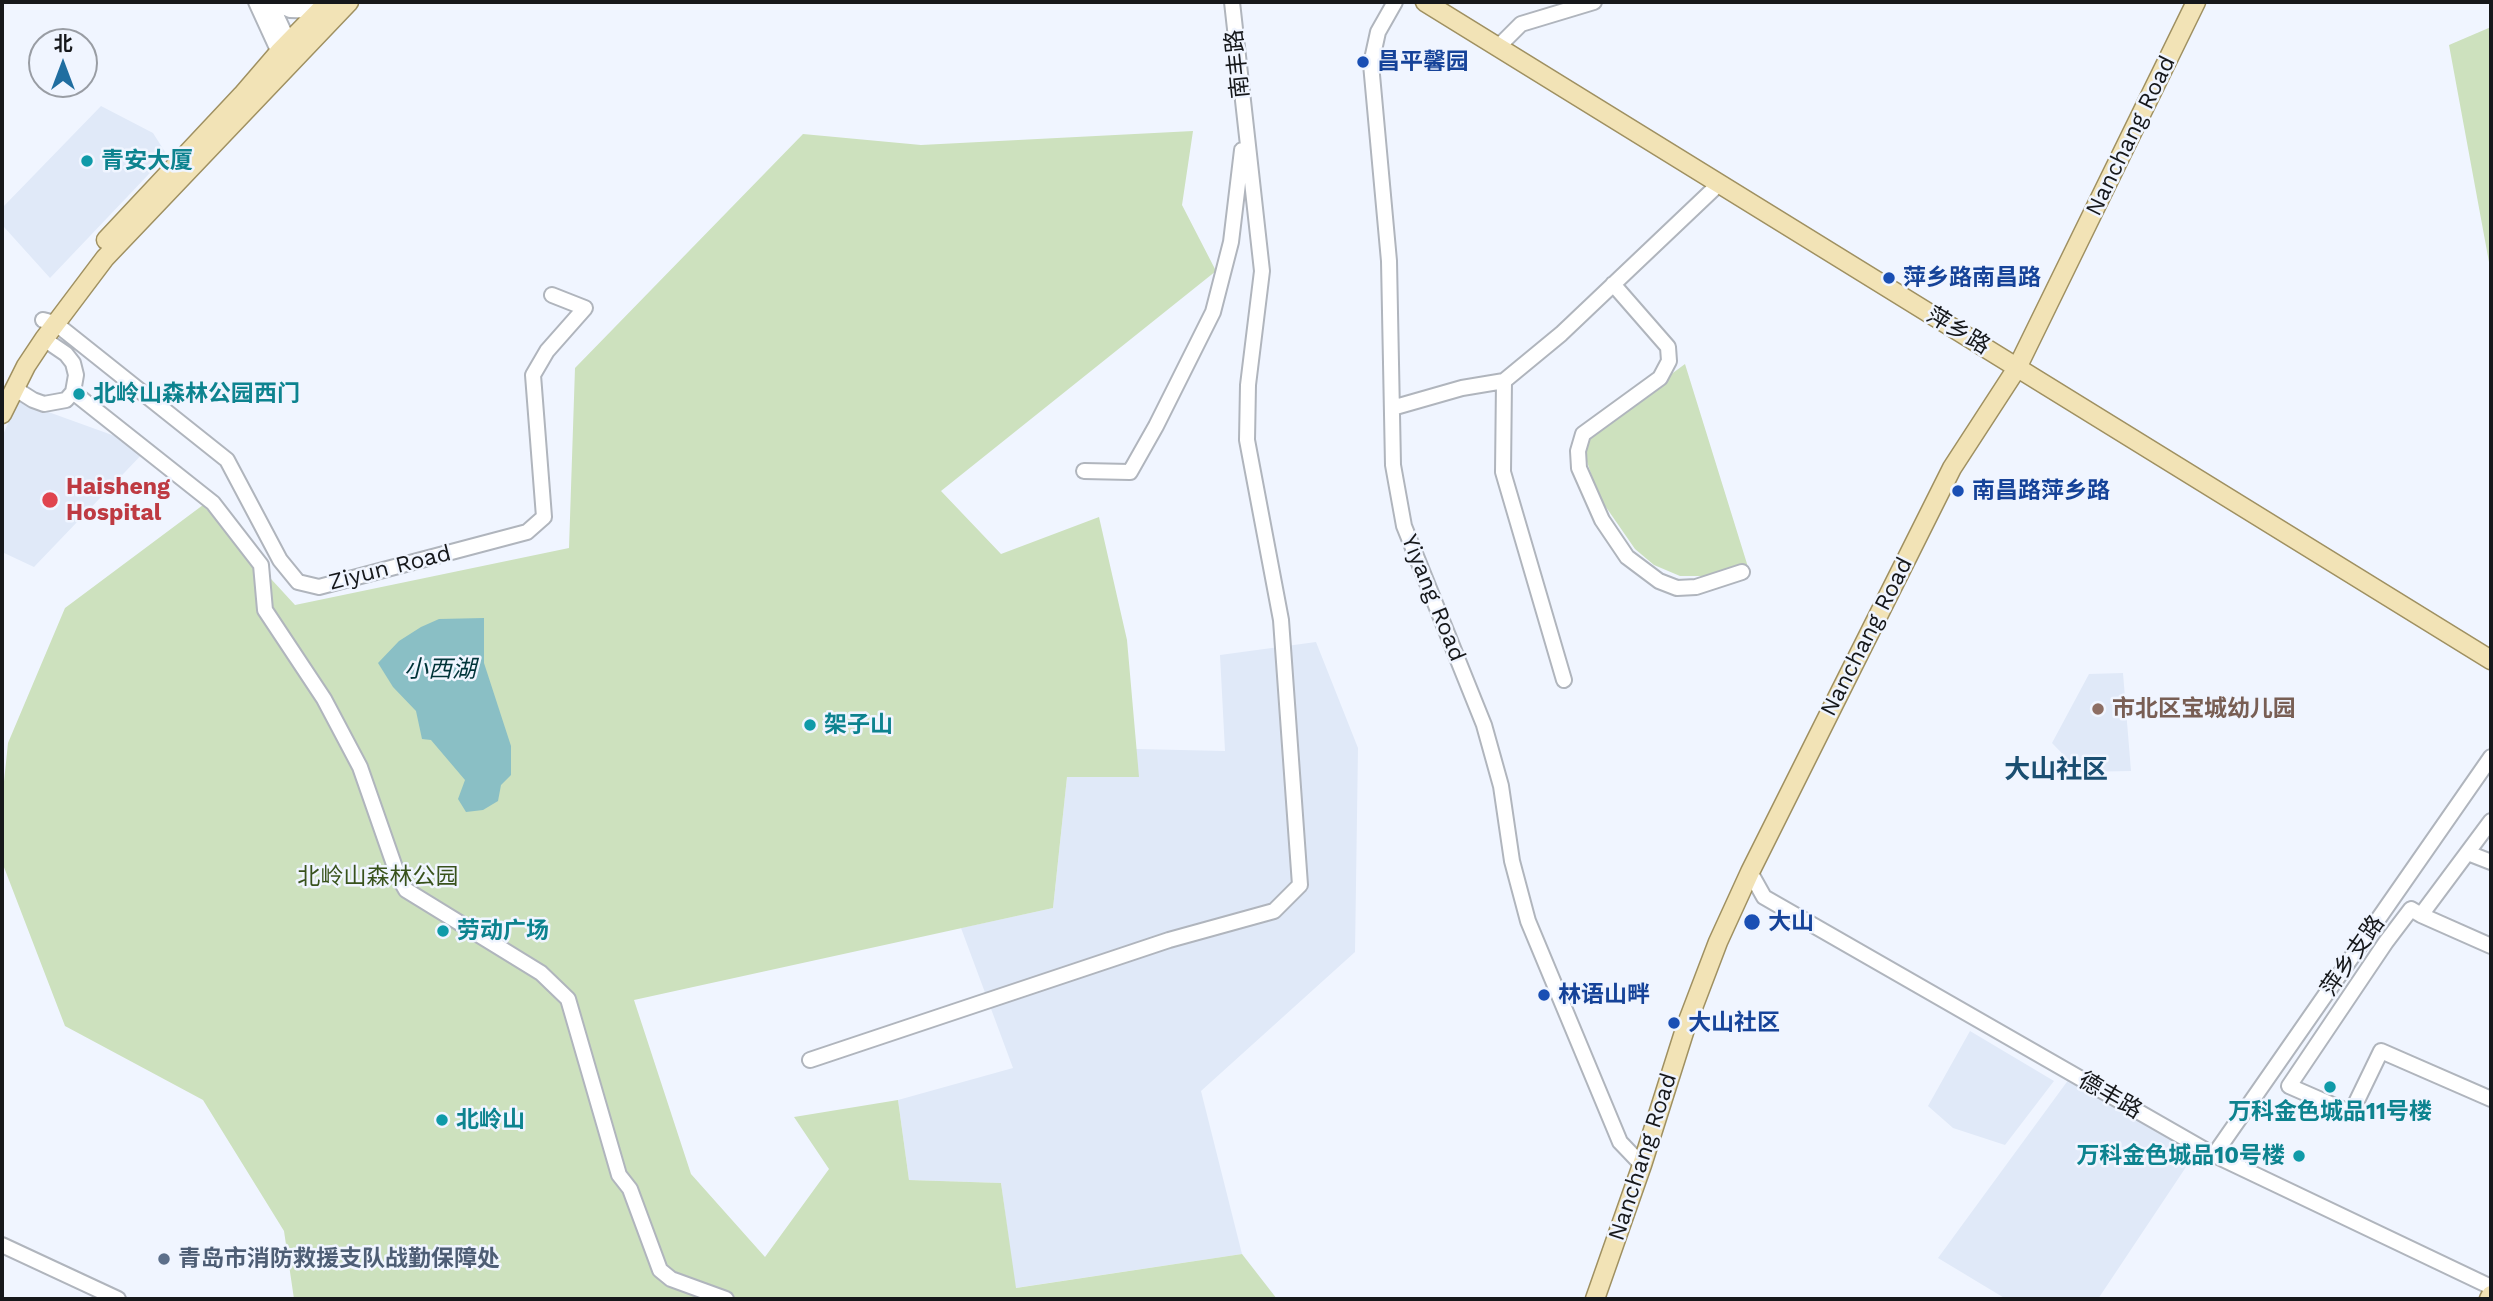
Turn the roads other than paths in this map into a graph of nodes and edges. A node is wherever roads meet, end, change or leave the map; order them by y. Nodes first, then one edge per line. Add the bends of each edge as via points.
1 (257, 2) edge
2 (271, 2) edge
3 (349, 2) edge
4 (1232, 2) edge
5 (1395, 2) edge
6 (1425, 2) edge
7 (1594, 2) edge
8 (2196, 2) edge
9 (323, 6) edge
10 (1498, 47) junction
11 (287, 54) junction
12 (1244, 126) junction
13 (1720, 183) junction
14 (1613, 284) junction
15 (552, 295) dead end
16 (49, 321) junction
17 (44, 339) junction
18 (2017, 368) junction
19 (1504, 381) junction
20 (73, 392) junction
21 (5, 399) edge
22 (1392, 408) junction
23 (1084, 471) dead end
24 (1742, 572) dead end
25 (2491, 660) edge
26 (1564, 680) dead end
27 (2491, 757) edge
28 (2491, 821) edge
29 (2468, 853) junction
30 (2491, 862) edge
31 (1750, 872) junction
32 (2421, 915) junction
33 (2365, 939) junction
34 (2491, 946) edge
35 (2383, 947) junction
36 (810, 1060) dead end
37 (2491, 1099) edge
38 (2214, 1155) junction
39 (1642, 1165) junction
40 (2, 1245) edge
41 (2491, 1287) edge
42 (118, 1299) edge
43 (726, 1299) edge
44 (1595, 1299) edge

1 - 11 street
2 - 9 street via 290,10
2 - 11 street
3 - 11 main road
4 - 12 street, 南丰路
5 - 22 street, Yiyang Road via 1378,32 1371,64 1389,261
6 - 10 main road, 萍乡路
7 - 10 street via 1521,24
8 - 18 main road, Nanchang Road
9 - 11 main road
10 - 13 main road, 萍乡路
11 - 16 main road
12 - 23 street via 1231,242 1213,312 1129,472
12 - 36 street via 1262,271 1248,385 1247,440 1281,620 1300,885 1274,911 1169,940
13 - 14 street
13 - 18 main road, 萍乡路
14 - 19 street
14 - 24 street via 1668,347 1669,361 1660,378 1583,434 1579,468 1602,520 1627,557 1659,581 1677,588 1696,587
15 - 16 street, Ziyun Road via 585,308 547,351 533,375 544,517 527,533 319,587 298,582 280,559 227,460
16 - 17 main road
16 - 21 main road via 16,361
17 - 20 street via 73,363
17 - 21 main road
18 - 25 main road, 萍乡路
18 - 31 main road, Nanchang Road via 1952,468
19 - 22 street
19 - 26 street via 1503,472
20 - 21 street via 66,400 44,404
20 - 43 street via 213,503 261,565 265,610 324,699 360,767 406,890 541,973 568,999 619,1175 630,1189 660,1270 671,1279
22 - 39 street, Yiyang Road via 1393,465 1404,526 1484,725 1528,921 1620,1142
27 - 33 street, 萍乡支路
28 - 29 street
29 - 30 street
29 - 32 street
31 - 38 street, 德丰路 via 1764,897
31 - 39 main road, Nanchang Road via 1686,1026
32 - 34 street
32 - 35 street via 2411,909
33 - 35 street
33 - 38 street, 萍乡支路
35 - 37 street via 2289,1086 2351,1113 2381,1051
38 - 41 street, 德丰路
39 - 44 main road, Nanchang Road
40 - 42 street

